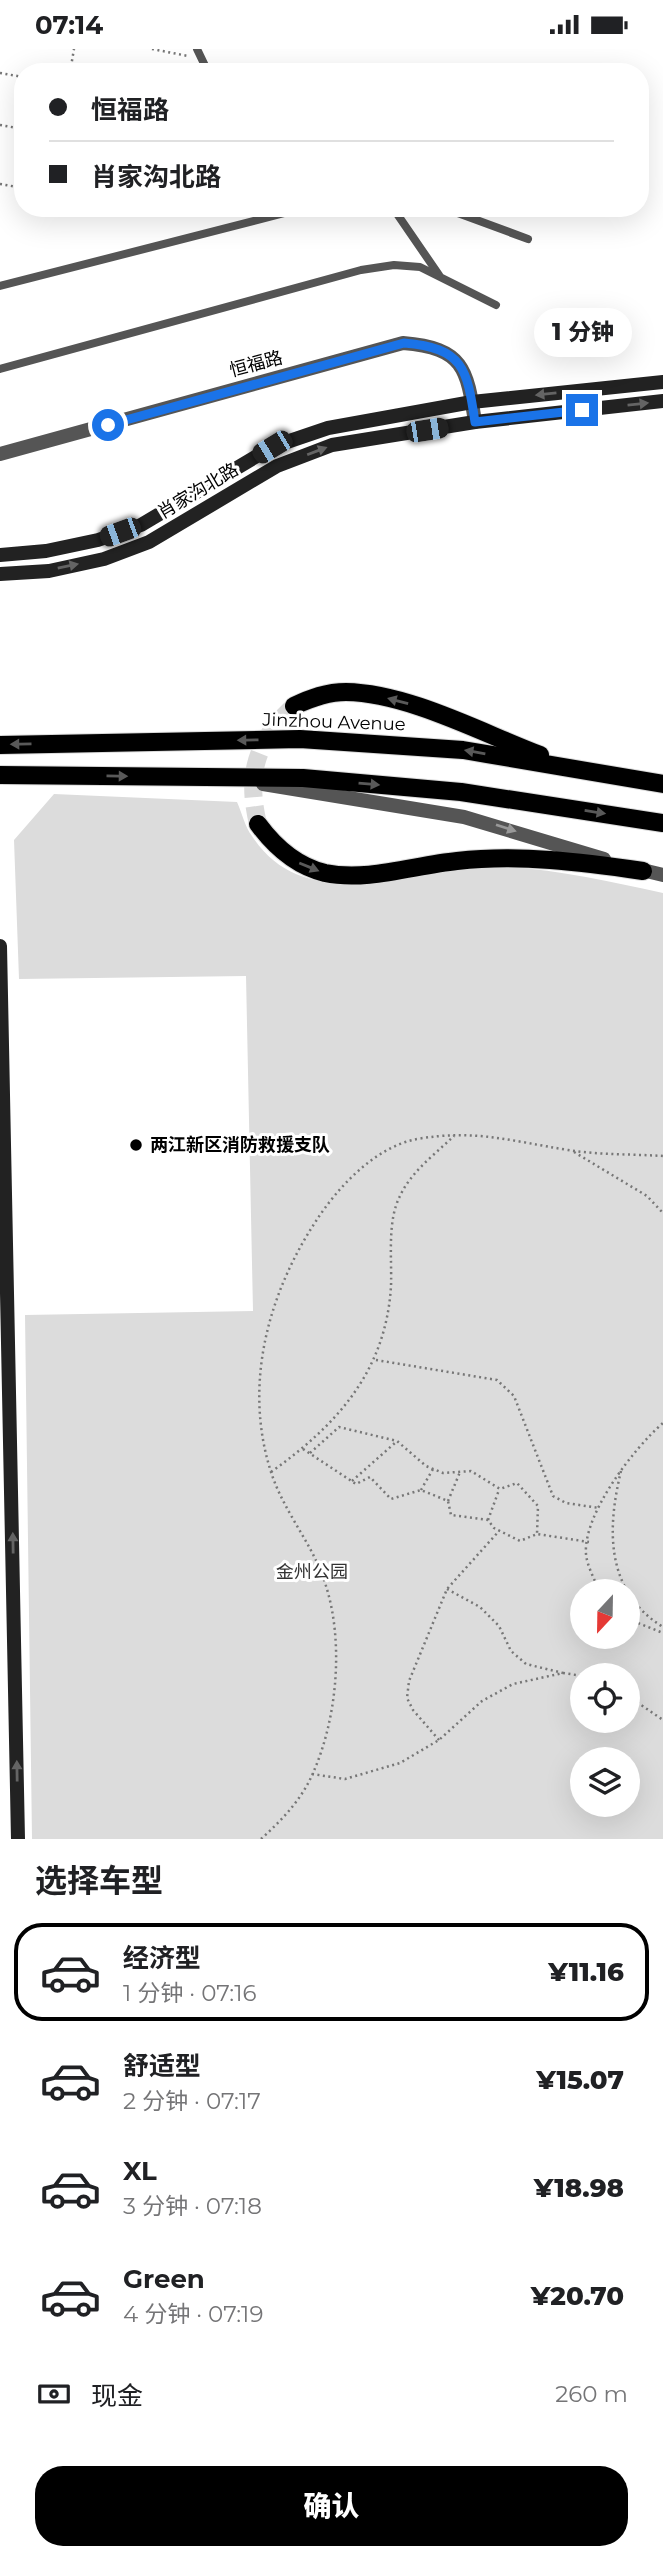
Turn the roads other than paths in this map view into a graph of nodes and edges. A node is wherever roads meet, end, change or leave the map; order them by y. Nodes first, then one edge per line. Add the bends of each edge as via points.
1 (269, 217) edge
2 (399, 217) edge
3 (468, 217) edge
4 (528, 239) dead end
5 (441, 278) junction
6 (0, 286) edge
7 (496, 305) dead end
8 (0, 369) edge
9 (663, 382) edge
10 (663, 401) edge
11 (472, 402) junction
12 (475, 422) junction
13 (0, 454) edge
14 (0, 555) edge
15 (0, 574) edge
16 (294, 706) tunnel mouth
17 (0, 745) edge
18 (576, 769) junction
19 (0, 775) edge
20 (222, 777) junction
21 (663, 784) edge
22 (663, 823) edge
23 (258, 824) tunnel mouth
24 (643, 871) junction
25 (663, 875) edge
26 (0, 946) edge
27 (18, 1839) edge

1 - 6 lane
2 - 5 lane
3 - 4 lane
5 - 7 lane
5 - 8 lane via 420,267 360,270
9 -> 11 main road, 肖家沟北路
12 -> 10 main road, 肖家沟北路
11 - 12 street, 恒福路
11 - 13 street, 恒福路 via 463,367 447,353 404,343
11 - 14 main road, 肖家沟北路 via 328,429 272,447 141,525 98,540
15 -> 12 main road, 肖家沟北路 via 49,571 104,559 149,542 277,466 332,445
18 -> 16 main road via 409,704 377,696 316,695
18 -> 17 main road, Jinzhou Avenue via 463,750 300,739
18 - 21 main road, Jinzhou Avenue
19 -> 20 main road
20 -> 22 main road via 303,778 461,792
20 -> 24 street via 454,815
23 -> 24 main road via 273,845 326,873 358,874 506,858
24 - 25 street
27 -> 26 main road

